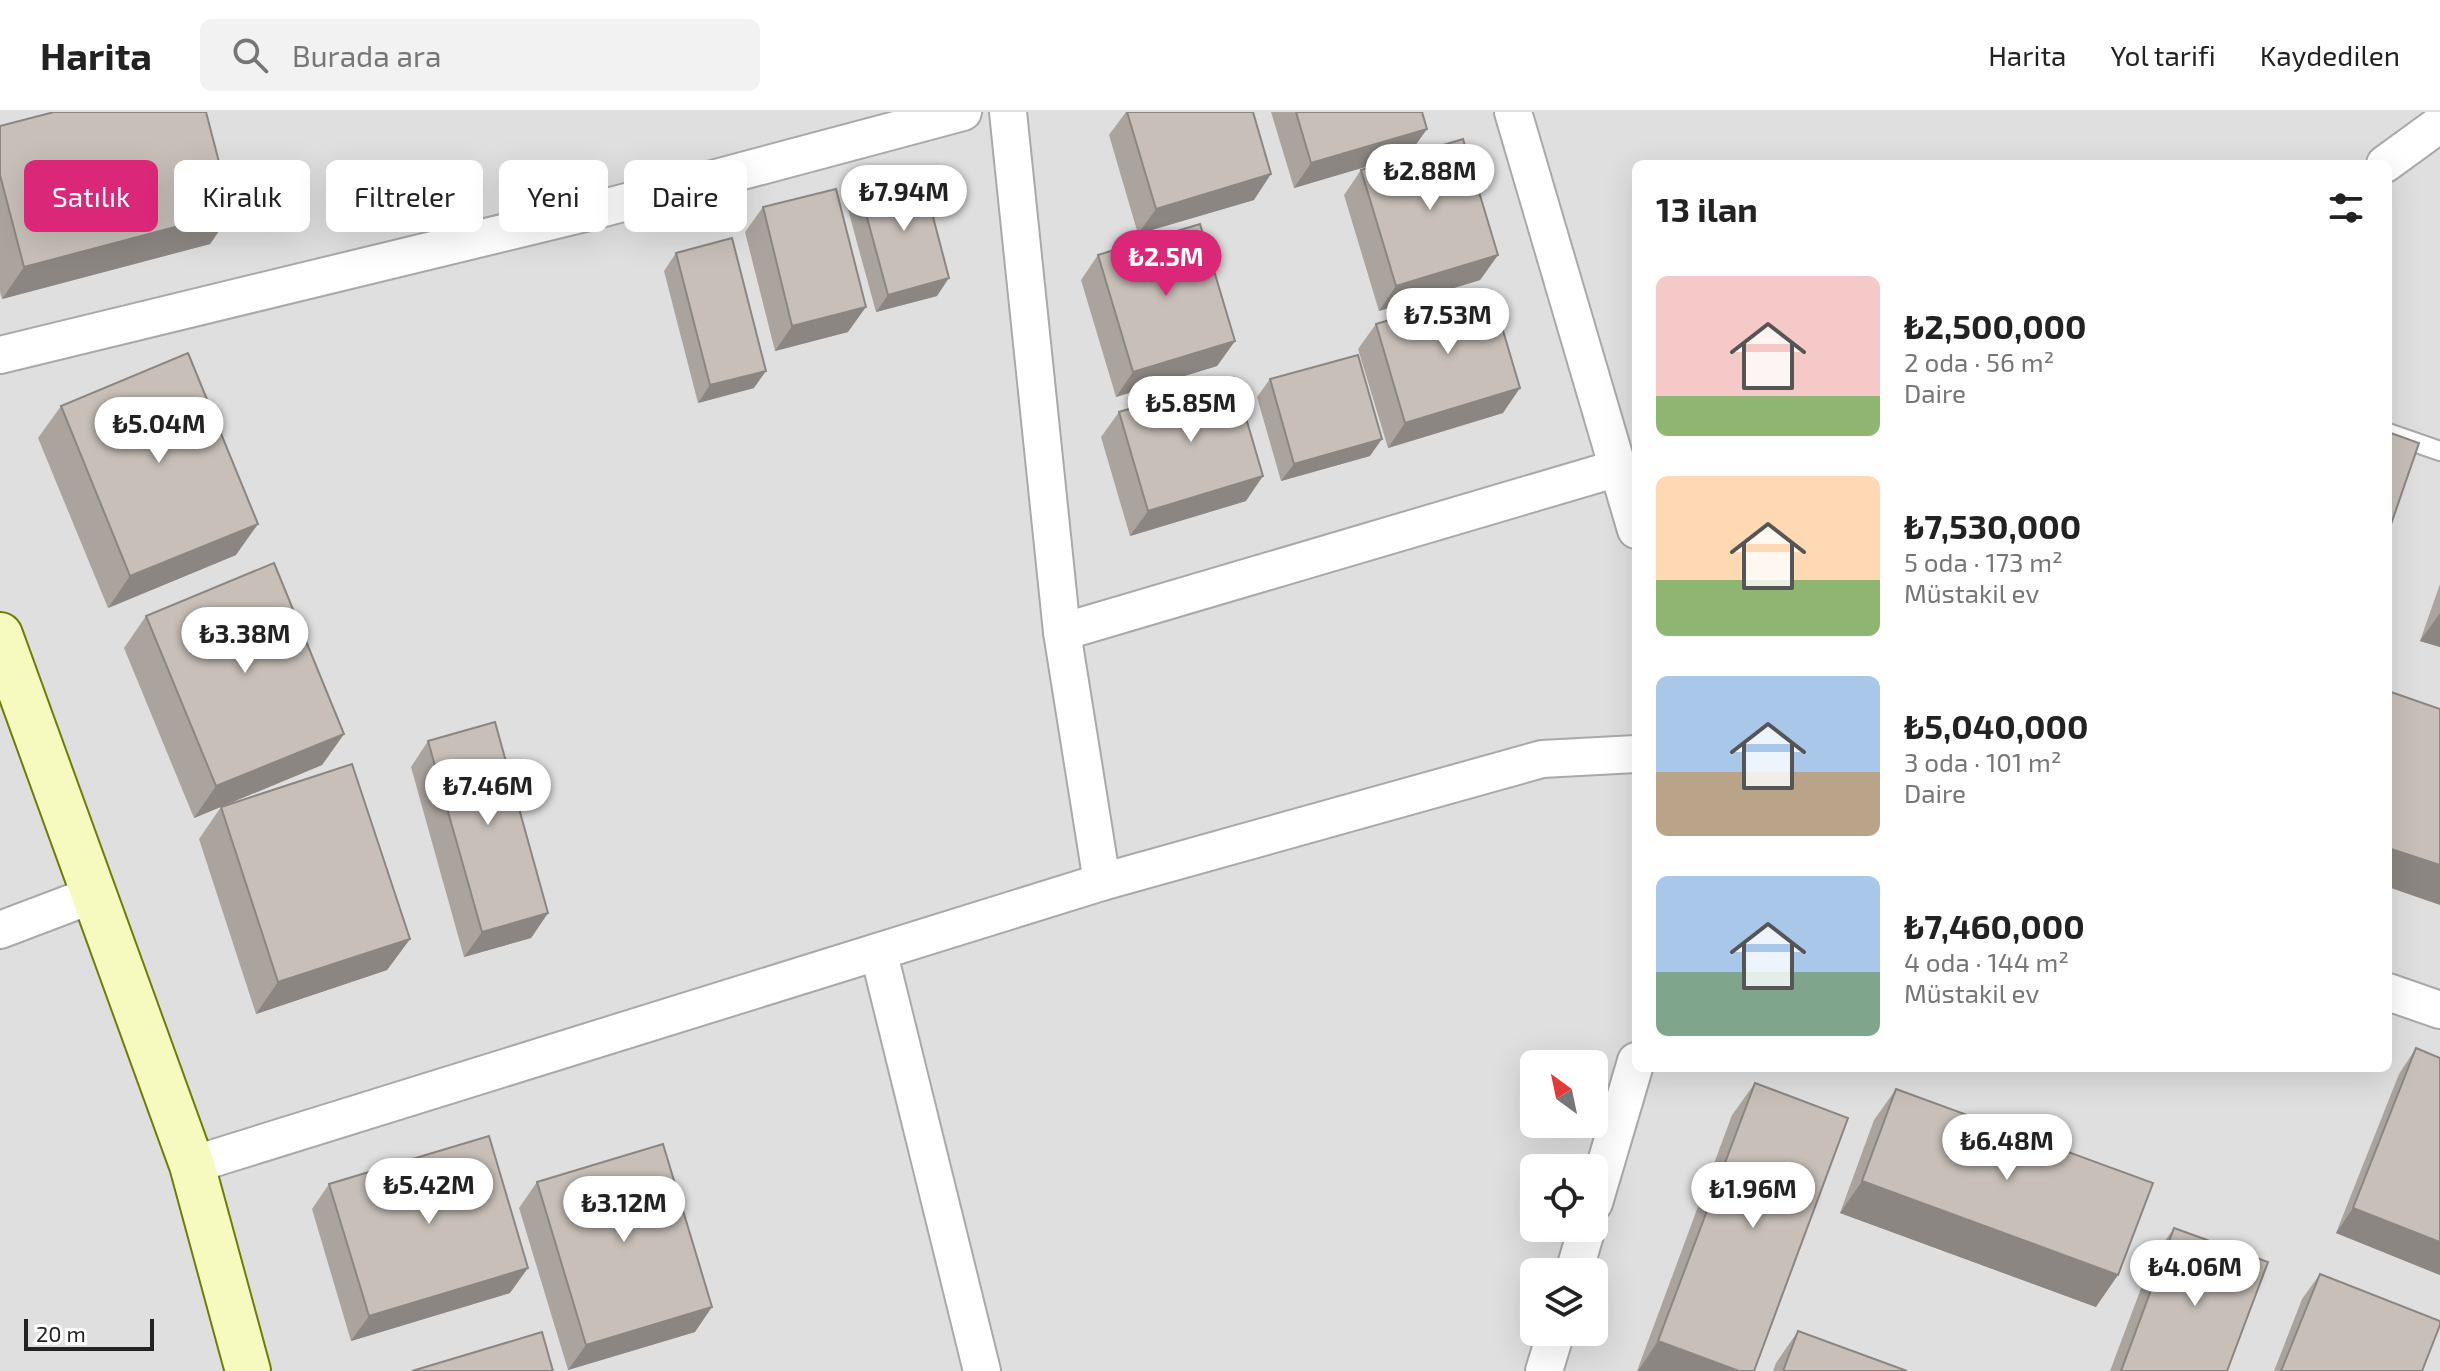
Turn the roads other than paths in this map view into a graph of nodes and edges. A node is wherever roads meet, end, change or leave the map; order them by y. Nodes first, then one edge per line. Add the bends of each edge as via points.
1 (963, 112) edge
2 (1008, 112) edge
3 (1513, 112) edge
4 (2440, 124) edge
5 (2390, 160) edge
6 (0, 355) edge
7 (2392, 434) edge
8 (2440, 451) edge
9 (1618, 468) junction
10 (1632, 516) edge
11 (1062, 632) junction
12 (0, 635) edge
13 (1632, 754) edge
14 (1102, 882) junction
15 (95, 894) junction
16 (0, 930) edge
17 (879, 954) junction
18 (2392, 993) edge
19 (2440, 1010) edge
20 (1633, 1072) edge
21 (1608, 1156) edge
22 (192, 1165) junction
23 (1552, 1346) edge
24 (248, 1371) edge
25 (982, 1371) edge
26 (1544, 1371) edge

1 - 6 street via 589,212
2 - 11 street
3 - 9 street
4 - 5 street
7 - 8 lane
9 - 10 street
9 - 11 street
11 - 14 street
12 - 15 street
13 - 14 street via 1542,759
14 - 17 street
15 - 16 street
15 - 22 street
17 - 22 street
17 - 25 street
18 - 19 street
20 - 21 street
22 - 24 street
23 - 26 street

